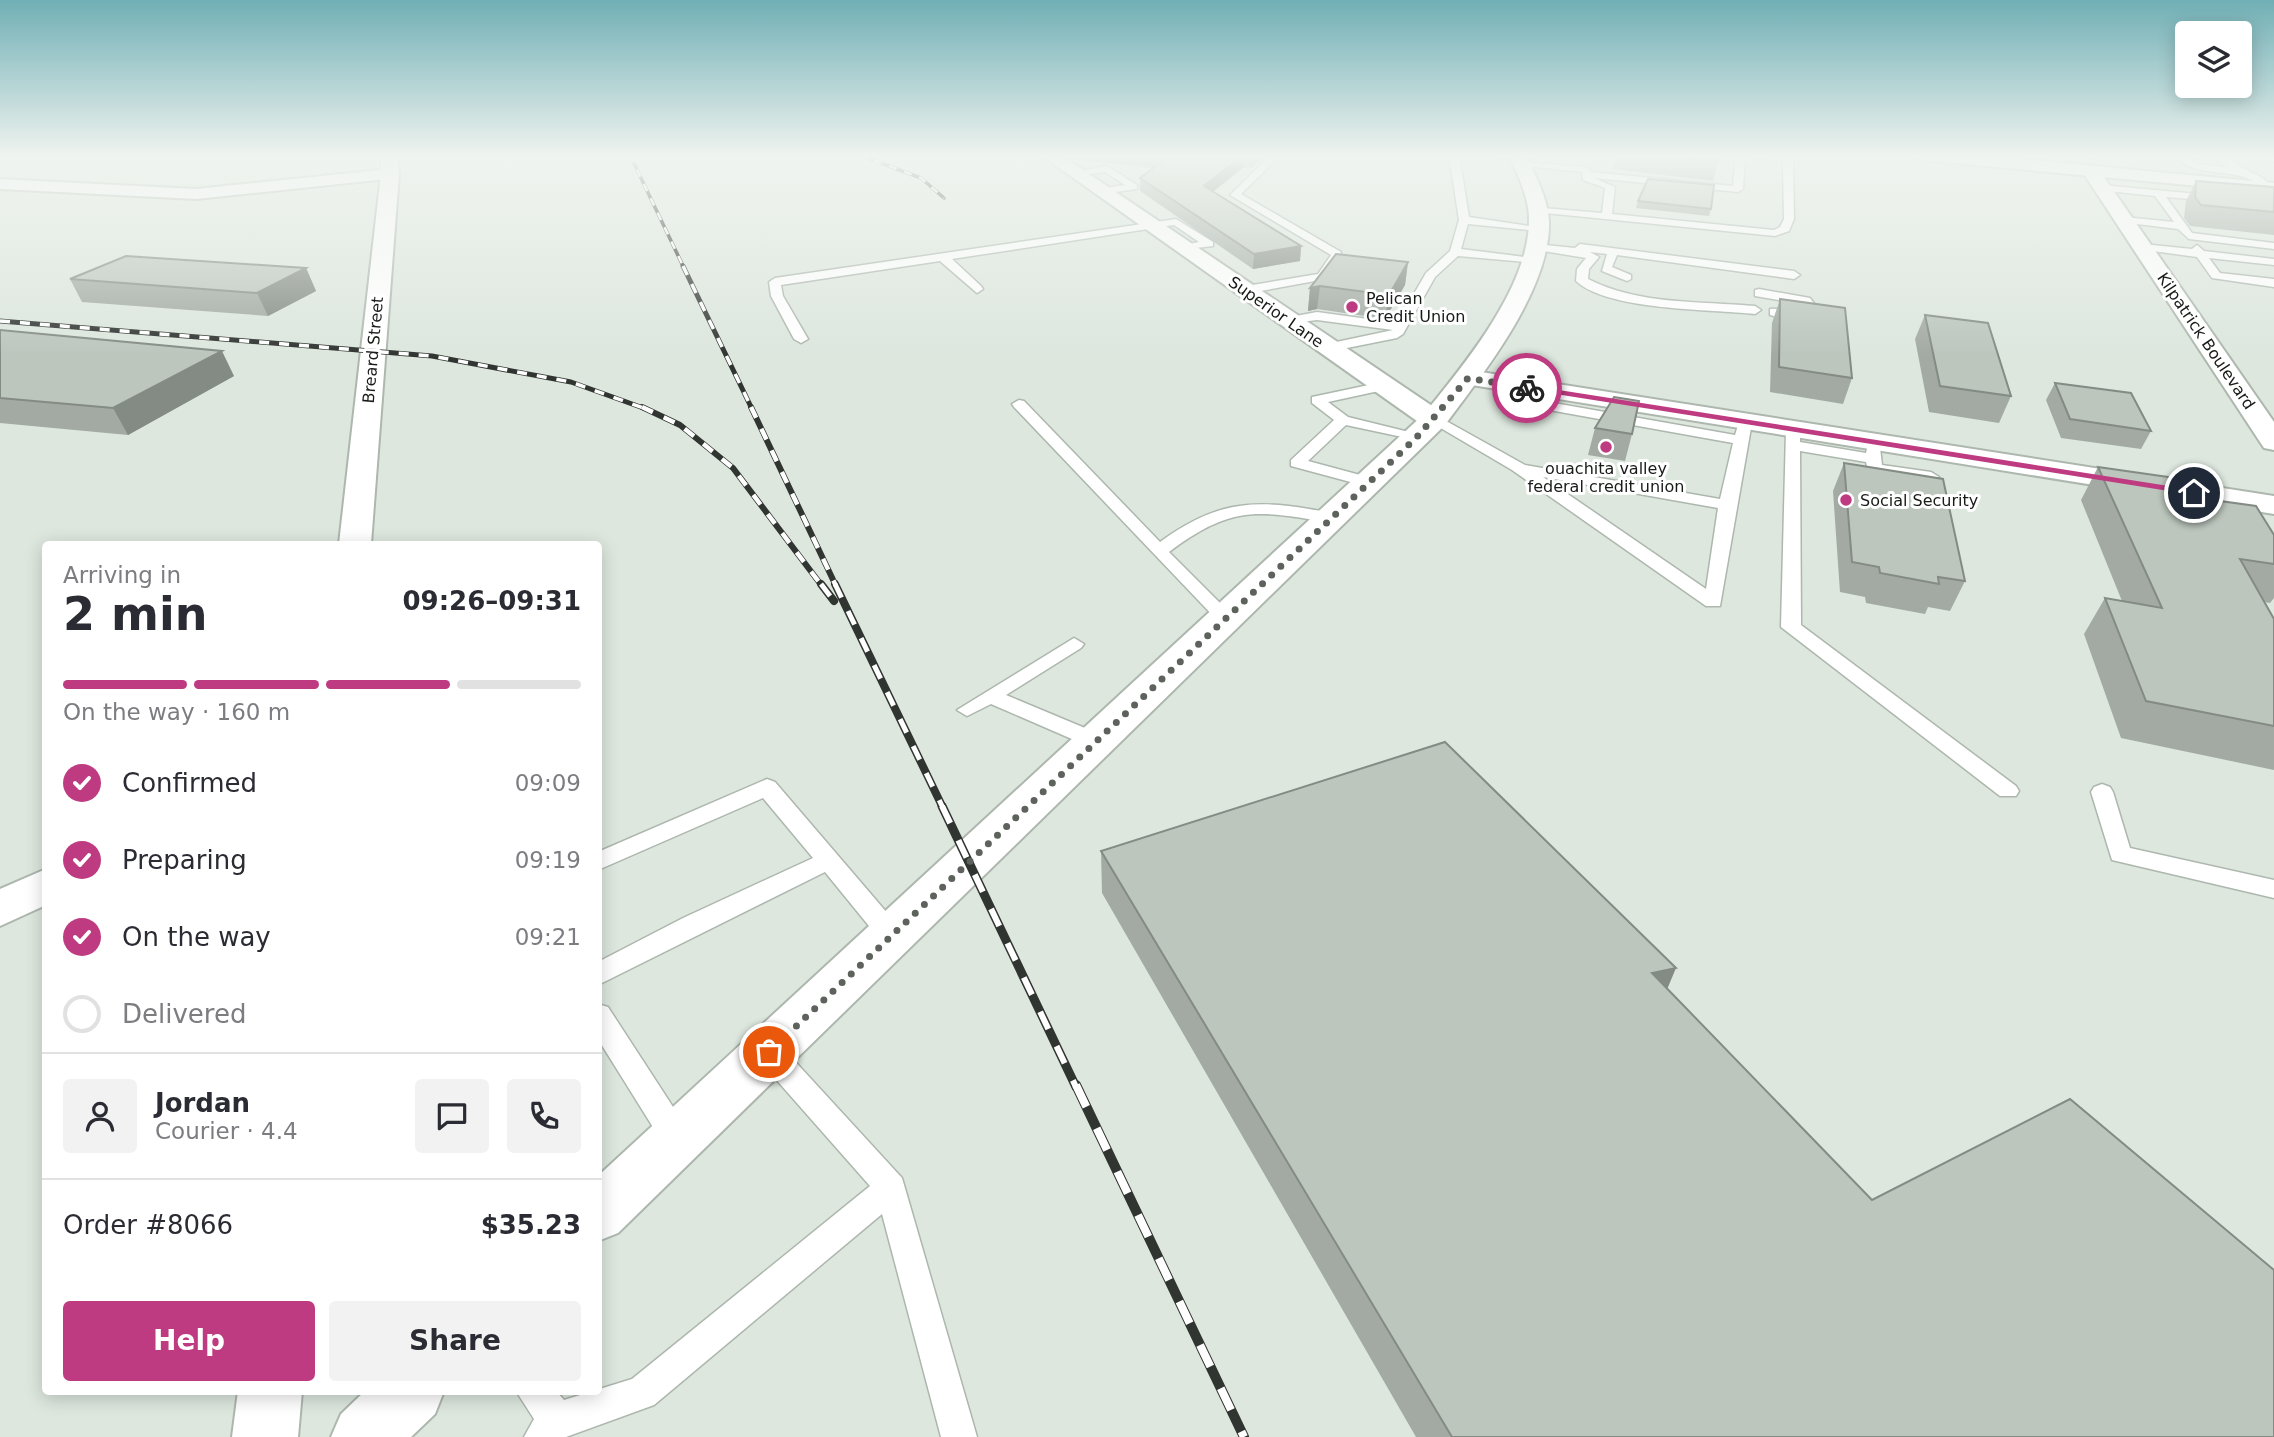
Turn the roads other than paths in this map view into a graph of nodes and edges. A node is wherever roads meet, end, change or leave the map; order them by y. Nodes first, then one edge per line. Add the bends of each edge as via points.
1 (384, 222) edge
2 (1145, 222) edge
3 (1282, 222) edge
4 (1463, 222) edge
5 (1473, 222) edge
6 (1531, 222) edge
7 (1587, 222) edge
8 (1667, 222) edge
9 (1788, 222) edge
10 (2125, 222) edge
11 (2136, 222) edge
12 (2179, 222) edge
13 (1151, 226) junction
14 (2186, 231) junction
15 (1536, 237) junction
16 (2274, 246) edge
17 (2143, 247) junction
18 (1455, 252) junction
19 (1613, 252) junction
20 (2201, 254) junction
21 (943, 257) junction
22 (1331, 262) junction
23 (2274, 262) edge
24 (1356, 265) edge
25 (1759, 271) junction
26 (1794, 275) dead end
27 (1627, 276) dead end
28 (2274, 283) edge
29 (977, 289) dead end
30 (1244, 290) junction
31 (1756, 313) dead end
32 (1775, 315) dead end
33 (1289, 321) junction
34 (1400, 327) junction
35 (801, 339) dead end
36 (1327, 348) junction
37 (1468, 378) junction
38 (1383, 386) junction
39 (2242, 397) junction
40 (1556, 400) junction
41 (2274, 401) edge
42 (1019, 404) dead end
43 (1343, 420) junction
44 (1605, 427) edge
45 (1425, 429) junction
46 (1631, 431) edge
47 (1741, 437) junction
48 (1793, 437) junction
49 (2274, 442) edge
50 (1873, 451) junction
51 (1518, 467) junction
52 (1931, 477) edge
53 (1369, 482) junction
54 (1727, 505) junction
55 (2274, 505) edge
56 (1331, 519) junction
57 (355, 541) edge
58 (1159, 551) junction
59 (1226, 618) junction
60 (1074, 644) dead end
61 (990, 696) junction
62 (967, 710) dead end
63 (1096, 741) junction
64 (2008, 791) dead end
65 (2102, 792) dead end
66 (602, 860) edge
67 (829, 860) junction
68 (42, 887) edge
69 (2274, 890) edge
70 (0, 909) edge
71 (891, 935) junction
72 (602, 973) edge
73 (602, 1021) edge
74 (769, 1052) junction
75 (677, 1139) junction
76 (891, 1188) junction
77 (602, 1210) edge
78 (270, 1395) edge
79 (408, 1395) edge
80 (535, 1395) edge
81 (550, 1429) edge
82 (265, 1437) edge
83 (364, 1437) edge
84 (958, 1437) edge

1 - 57 street, Breard Street
2 - 13 street, Superior Lane
3 - 22 lane via 1337,254
4 - 18 lane
5 - 15 lane
6 - 15 street
7 - 15 lane
8 - 9 lane via 1774,233 1785,229
10 - 17 street, Kilpatrick Boulevard
11 - 14 lane
12 - 14 lane
13 - 21 lane
13 - 30 street, Superior Lane
14 - 16 lane
14 - 20 lane
15 - 18 lane
15 - 19 lane
15 - 31 lane via 1592,257 1583,269 1582,281 1608,293
15 - 37 street
17 - 20 lane
17 - 39 street, Kilpatrick Boulevard
18 - 34 lane via 1424,274
19 - 25 lane
19 - 27 lane via 1606,269
20 - 23 lane
20 - 28 lane via 2216,276
21 - 29 lane
21 - 35 lane via 775,282 777,296
22 - 24 lane
22 - 30 lane via 1322,277
25 - 26 lane
25 - 32 lane via 1764,294 1805,301 1812,309 1798,318
30 - 33 street, Superior Lane
33 - 34 lane via 1317,316
33 - 36 street, Superior Lane
34 - 36 lane via 1397,334
36 - 38 street, Superior Lane
37 - 40 street
37 - 45 street
38 - 43 lane via 1317,400
38 - 45 street, Superior Lane
39 - 41 street
39 - 49 street, Kilpatrick Boulevard
40 - 44 lane via 1552,417
40 - 47 street
42 - 58 lane
43 - 45 lane
43 - 53 lane via 1297,463
45 - 51 lane
45 - 53 street
46 - 47 lane
47 - 48 street
47 - 54 lane
48 - 50 street
48 - 64 lane via 1791,627
50 - 52 lane via 1874,468
50 - 55 street
51 - 54 lane
51 - 54 lane via 1713,602
53 - 56 street
56 - 58 lane via 1246,506 1218,513
56 - 59 street
58 - 59 lane
59 - 63 street
60 - 61 lane
61 - 62 lane
61 - 63 lane
63 - 71 street
65 - 69 lane via 2120,854
66 - 67 lane via 766,787
67 - 71 lane
67 - 72 lane
68 - 70 street
71 - 74 street
73 - 75 lane
74 - 75 street
74 - 76 lane
75 - 77 street
76 - 81 lane via 642,1393
76 - 84 lane
78 - 82 street
79 - 83 street
80 - 81 lane

